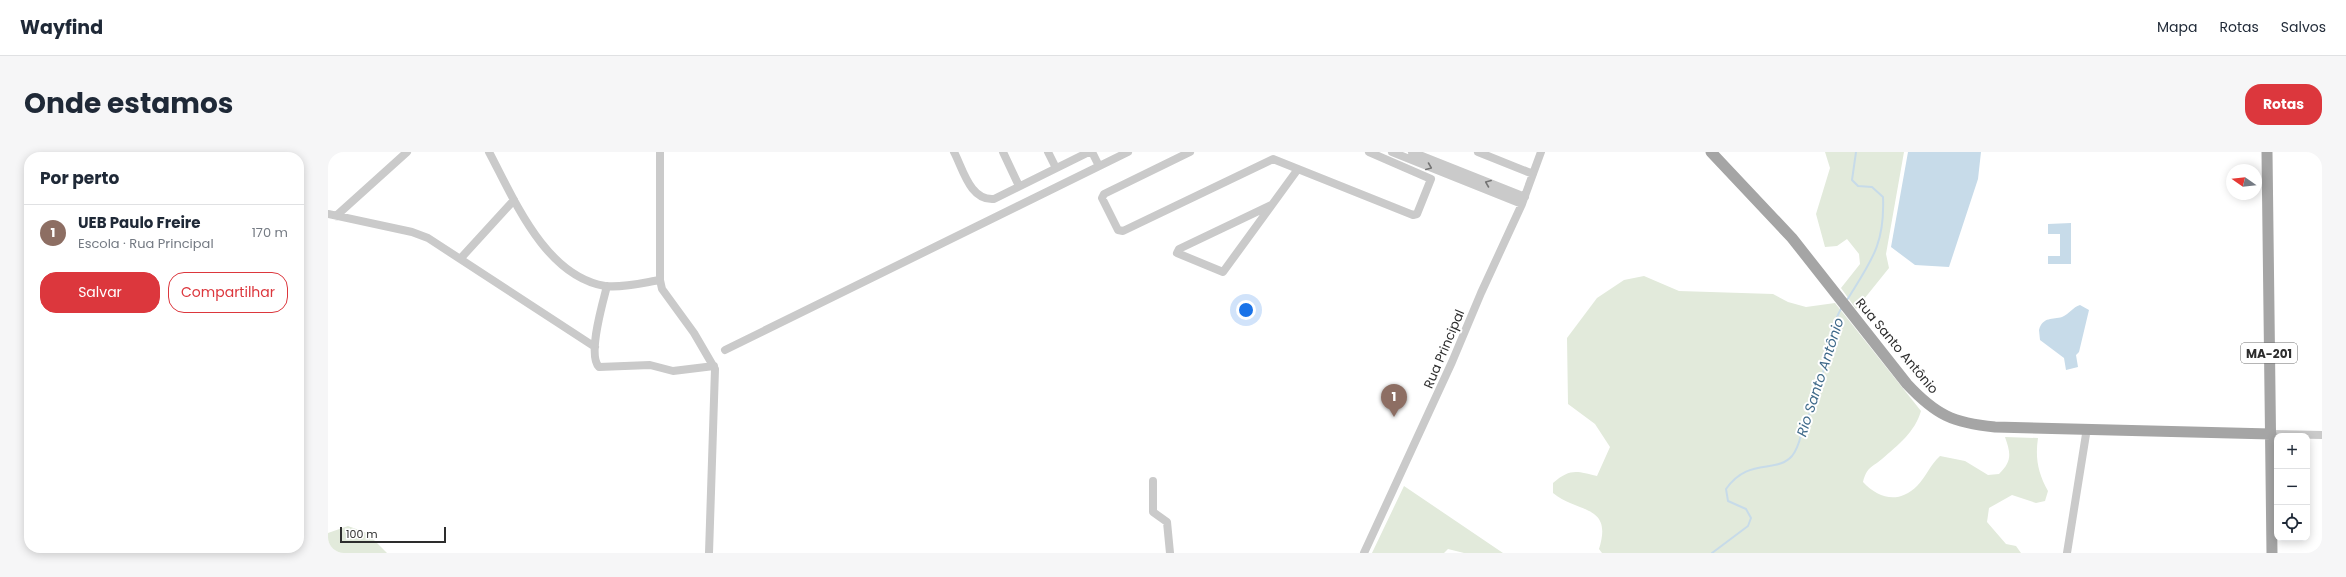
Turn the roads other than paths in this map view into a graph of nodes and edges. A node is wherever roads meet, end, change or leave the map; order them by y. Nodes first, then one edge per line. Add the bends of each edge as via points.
1 (407, 152) edge
2 (489, 152) edge
3 (660, 152) edge
4 (954, 152) edge
5 (1003, 152) edge
6 (1048, 152) edge
7 (1089, 152) edge
8 (1092, 152) edge
9 (1128, 152) edge
10 (1190, 152) edge
11 (1369, 152) edge
12 (1392, 152) edge
13 (1412, 152) edge
14 (1478, 152) edge
15 (1541, 152) edge
16 (1711, 152) edge
17 (2267, 152) edge
18 (1099, 166) junction
19 (1056, 168) junction
20 (1298, 169) junction
21 (1533, 174) junction
22 (1019, 186) junction
23 (514, 200) junction
24 (1523, 201) junction
25 (1271, 205) junction
26 (332, 215) edge
27 (461, 258) junction
28 (660, 280) junction
29 (607, 286) junction
30 (595, 347) junction
31 (725, 350) dead end
32 (714, 366) junction
33 (2087, 428) junction
34 (2270, 434) junction
35 (2322, 435) edge
36 (1153, 481) dead end
37 (709, 553) edge
38 (1170, 553) edge
39 (1364, 553) edge
40 (2067, 553) edge
41 (2272, 553) edge

1 - 26 street
2 - 23 street
3 - 28 street
4 - 22 street via 972,189 981,197 994,198
5 - 22 street
6 - 19 street
7 - 19 street
8 - 18 street
9 - 18 street
10 - 20 street via 1104,194 1102,198 1118,230 1123,231 1273,159
11 - 20 street via 1431,179 1417,214 1413,215
12 -> 24 street
24 -> 13 street
14 - 21 street
15 - 21 street, Rua Principal
16 - 33 main road, Rua Santo Antônio via 1792,238 1907,384 1926,404 1960,422 1989,426
17 - 34 main road, MA-201
18 - 31 street
19 - 22 street
20 - 25 street
21 - 24 street, Rua Principal
23 - 27 street
23 - 29 street via 525,222 549,252 582,278
24 - 39 street, Rua Principal
25 - 25 street via 1223,272 1177,253 1179,249
26 - 27 street via 412,232 428,238
27 - 30 street
28 - 29 street
28 - 32 street via 667,298 694,333
29 - 30 street
30 - 32 street via 596,365 602,368 650,365 673,371
32 - 37 street via 716,377
33 - 34 main road, Rua Santo Antônio
33 - 40 street
34 - 35 street
34 - 41 main road, MA-201
36 - 38 street via 1153,512 1167,522

